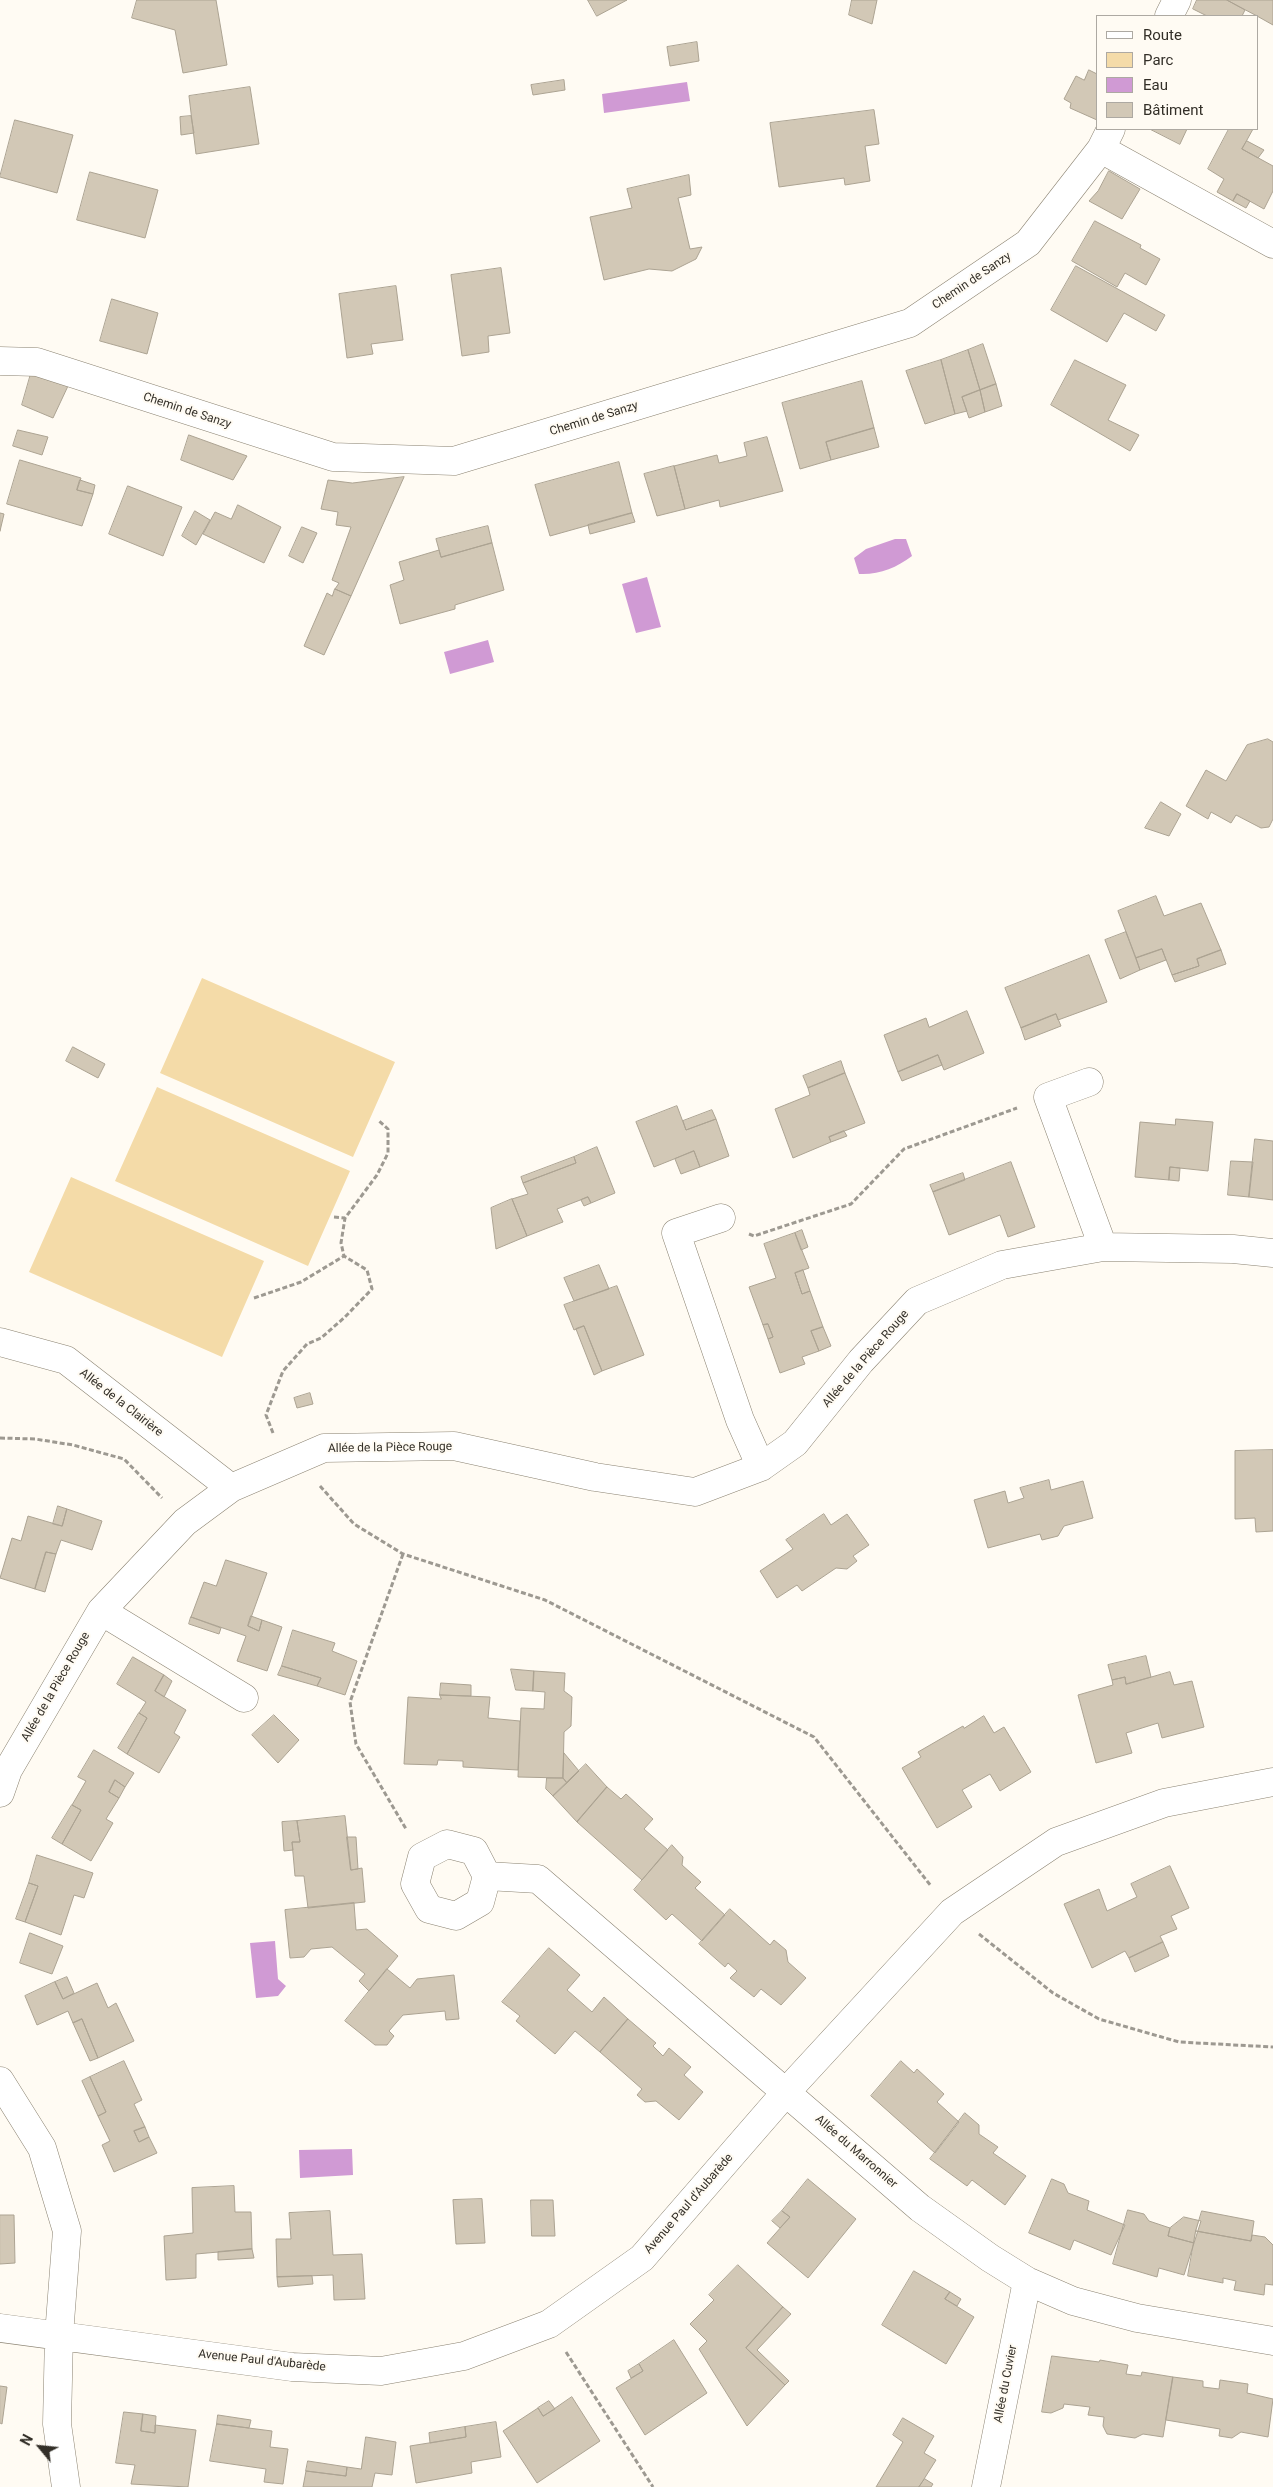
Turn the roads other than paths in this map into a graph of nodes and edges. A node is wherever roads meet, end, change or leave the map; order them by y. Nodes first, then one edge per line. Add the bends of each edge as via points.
1 (1177, 0) edge
2 (1170, 15) edge
3 (1106, 139) edge
4 (1273, 244) edge
5 (0, 361) edge
6 (1089, 1082) dead end
7 (722, 1218) road end
8 (1103, 1247) junction
9 (1273, 1252) edge
10 (0, 1342) edge
11 (761, 1467) junction
12 (231, 1488) junction
13 (101, 1611) junction
14 (244, 1698) dead end
15 (3, 1776) edge
16 (1273, 1782) edge
17 (488, 1876) junction
18 (0, 2081) edge
19 (787, 2091) junction
20 (1027, 2281) junction
21 (0, 2328) edge
22 (59, 2335) junction
23 (1273, 2341) edge
24 (66, 2487) edge
25 (986, 2487) edge

1 - 2 street
3 - 4 street
3 - 5 street, Chemin de Sanzy via 1028,243 910,323 454,461 333,457 37,362
6 - 8 street via 1048,1097
7 - 11 street via 676,1233 740,1420
8 - 9 street, Allée de la Pièce Rouge
8 - 11 street, Allée de la Pièce Rouge via 1002,1265 917,1302 861,1361 795,1443
10 - 12 street, Allée de la Clairière via 66,1360
11 - 12 street, Allée de la Pièce Rouge via 695,1492 595,1477 454,1446 324,1448
12 - 13 street, Allée de la Pièce Rouge via 185,1522
13 - 14 street
13 - 15 street, Allée de la Pièce Rouge
16 - 19 street, Avenue Paul d'Aubarède via 1164,1804 1056,1842 952,1912
17 - 17 street via 474,1851 447,1844 422,1857 415,1884 429,1909 456,1916 480,1902
17 - 19 street, Allée du Marronnier via 538,1879
18 - 22 street via 42,2148 67,2231
19 - 20 street, Allée du Marronnier via 920,2208
19 - 22 street, Avenue Paul d'Aubarède via 642,2258 548,2324 464,2356 381,2371 292,2367
20 - 23 street, Allée du Marronnier via 1073,2301 1137,2318
20 - 25 street, Allée du Cuvier
21 - 22 street, Avenue Paul d'Aubarède
22 - 24 street via 57,2424

